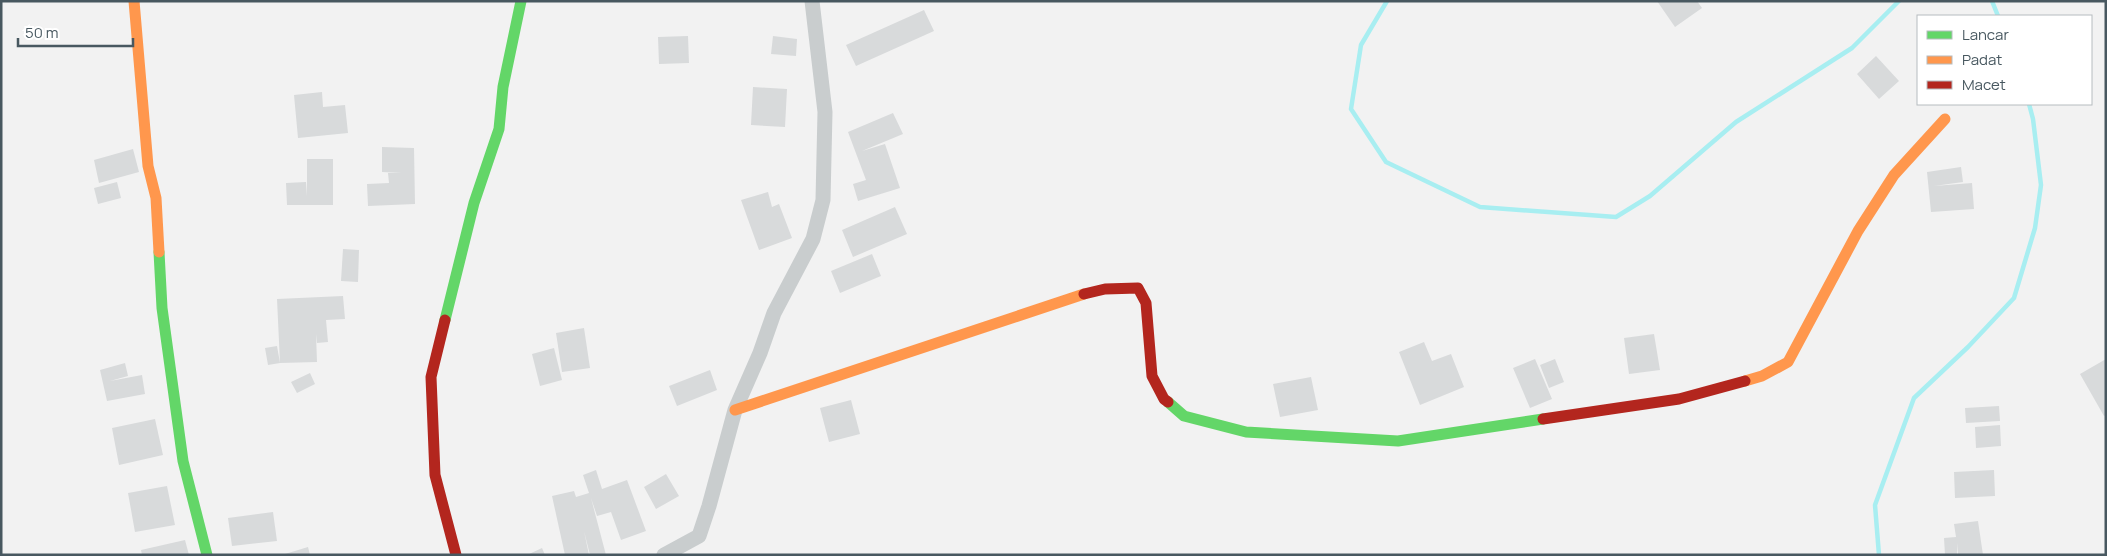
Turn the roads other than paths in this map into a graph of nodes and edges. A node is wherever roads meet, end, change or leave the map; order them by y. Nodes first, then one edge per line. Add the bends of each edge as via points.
1 (134, 1) edge
2 (521, 1) edge
3 (812, 1) edge
4 (1945, 119) dead end
5 (735, 410) junction
6 (207, 555) edge
7 (456, 555) edge
8 (664, 555) edge

1 - 6 street via 148,166 156,198 162,308 183,461
2 - 7 street via 503,86 499,129 474,204 431,378 435,475
3 - 5 street via 825,112 823,200 813,239 774,313
4 - 5 street via 1894,175 1858,231 1788,362 1762,376 1679,399 1398,441 1246,432 1184,416 1164,399 1152,376 1146,303 1138,288 1122,287 1079,296 895,354
5 - 8 street via 699,536

